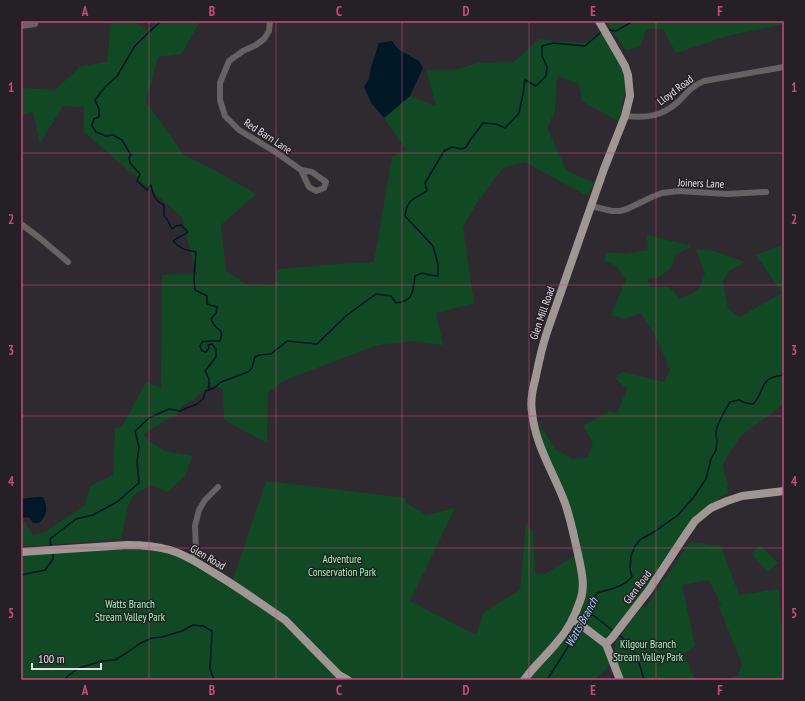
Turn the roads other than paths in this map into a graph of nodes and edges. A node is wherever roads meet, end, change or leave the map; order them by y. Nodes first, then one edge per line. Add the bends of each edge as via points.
1 (270, 21) edge
2 (599, 21) edge
3 (34, 24) dead end
4 (21, 26) edge
5 (784, 67) edge
6 (625, 116) junction
7 (301, 170) dead end
8 (766, 192) dead end
9 (591, 206) junction
10 (21, 224) edge
11 (68, 262) dead end
12 (218, 487) dead end
13 (784, 491) edge
14 (21, 552) edge
15 (192, 559) junction
16 (576, 621) junction
17 (606, 644) junction
18 (348, 680) edge
19 (524, 680) edge
20 (620, 680) edge

1 - 7 street, Red Barn Lane via 264,39 229,62 220,83 220,100 225,116 239,130
2 - 6 main road, Glen Mill Road via 628,75 630,96
3 - 4 street
5 - 6 street, Lloyd Road via 696,84 664,112 641,118
6 - 9 main road, Glen Mill Road
8 - 9 street, Joiners Lane via 727,194 679,191 662,193 620,211
9 - 16 main road, Glen Mill Road via 547,332 531,405 539,444 570,515 583,575
10 - 11 street
12 - 15 street via 199,510 195,526 196,548
13 - 17 main road, Glen Road via 742,496 727,501 711,508 695,521 649,590
14 - 15 main road, Glen Road via 144,545 169,550
15 - 18 main road, Glen Road via 285,620 339,675
16 - 17 main road
16 - 19 main road
17 - 20 main road

